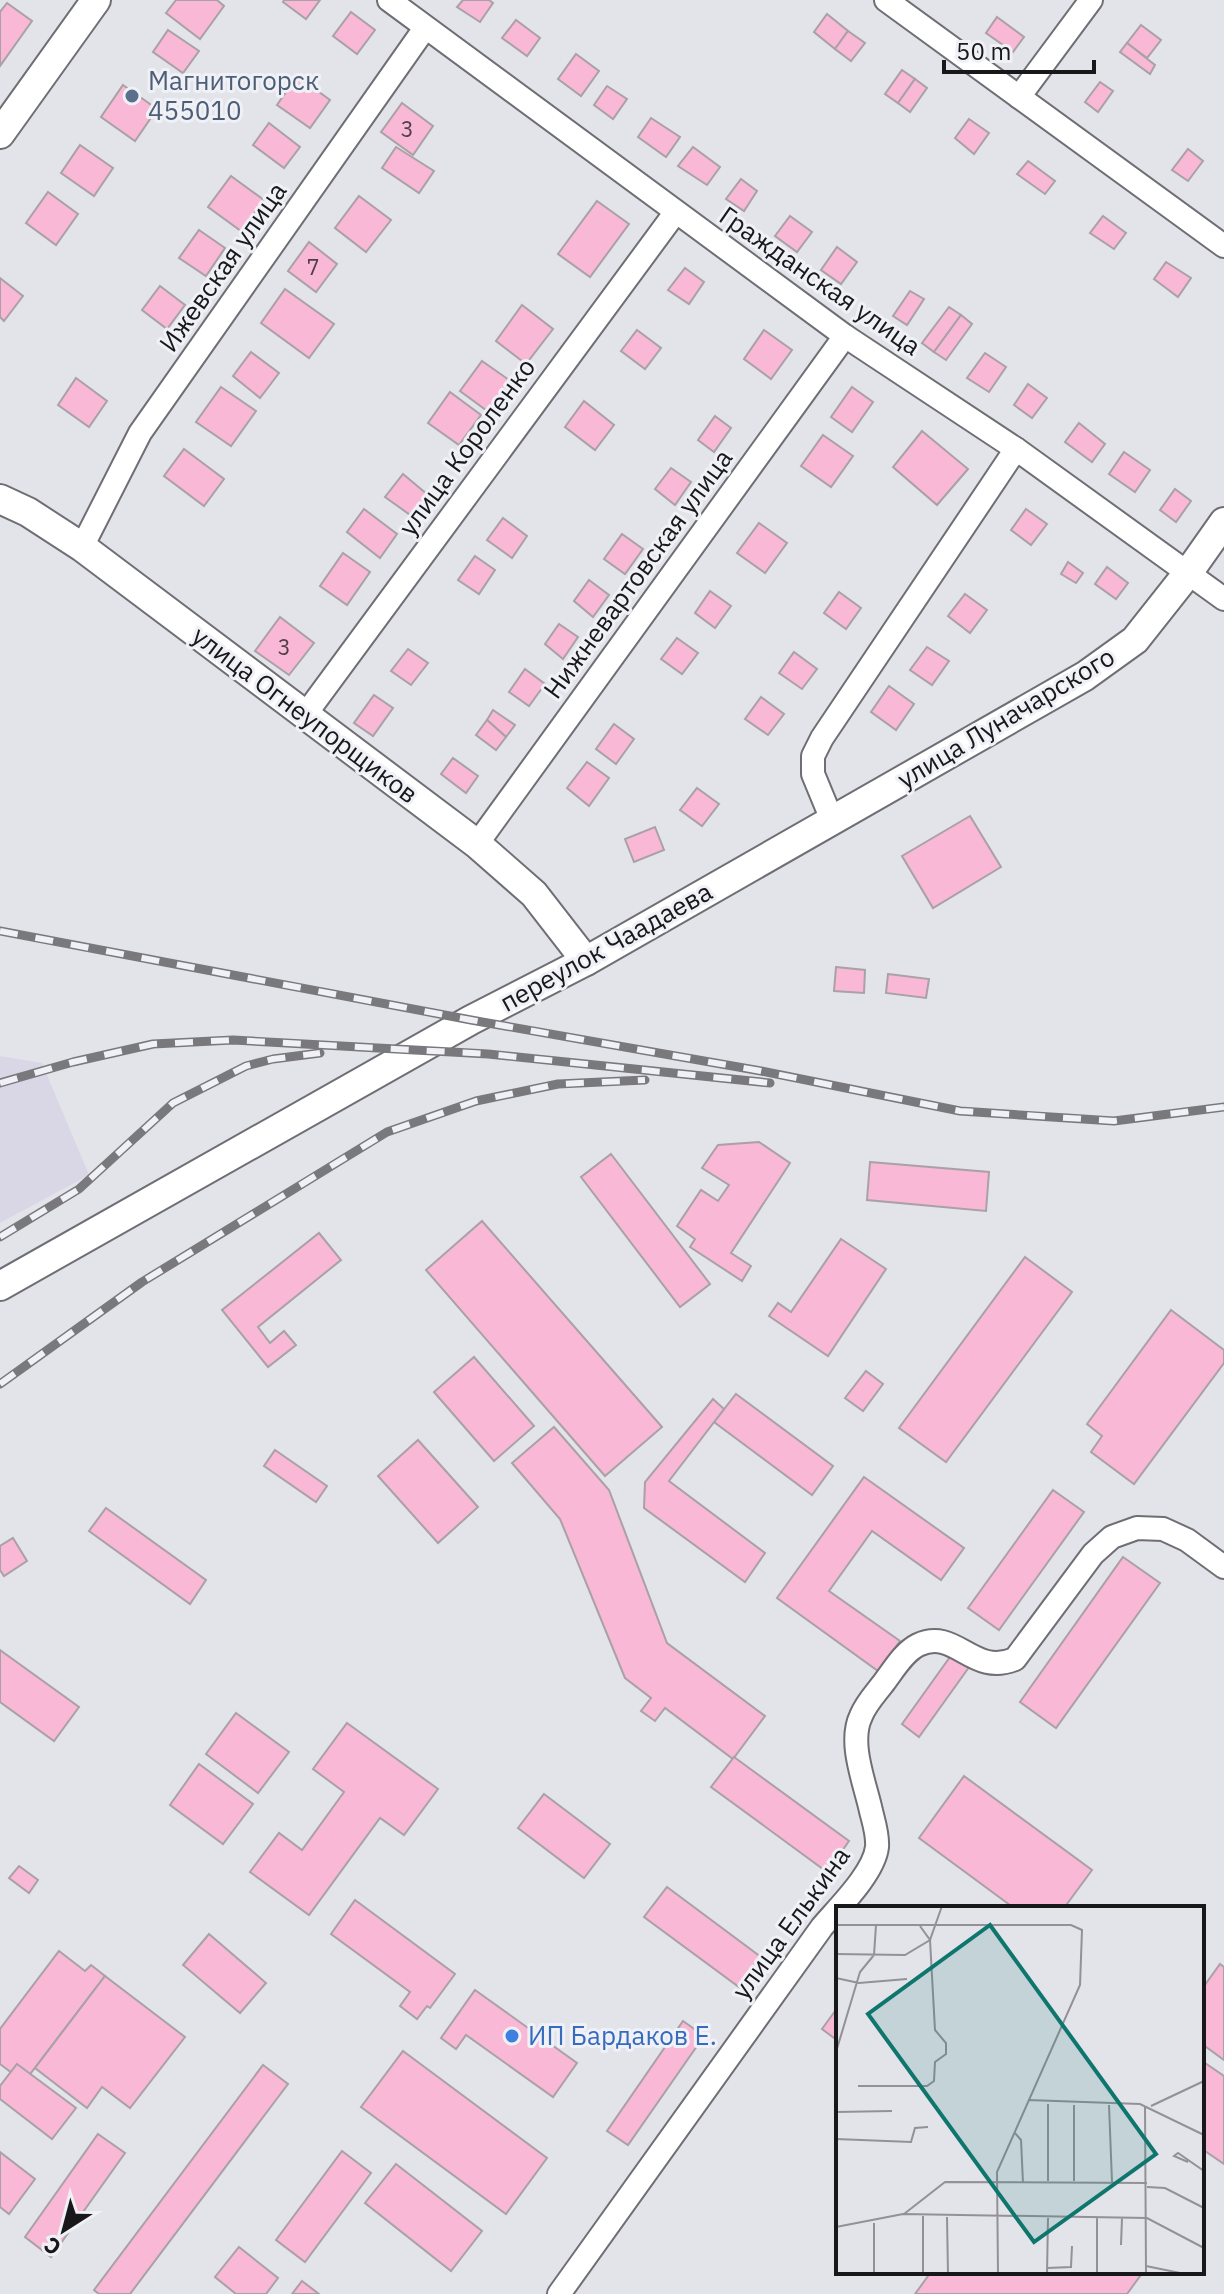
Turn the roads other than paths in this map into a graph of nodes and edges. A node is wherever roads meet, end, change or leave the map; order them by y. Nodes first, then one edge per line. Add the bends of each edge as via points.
1 (96, 0) edge
2 (389, 0) edge
3 (886, 0) edge
4 (1091, 0) edge
5 (425, 28) junction
6 (1019, 97) junction
7 (0, 134) edge
8 (675, 213) junction
9 (1224, 246) edge
10 (845, 336) junction
11 (1016, 449) junction
12 (0, 499) edge
13 (1224, 522) edge
14 (82, 547) junction
15 (1188, 573) junction
16 (1224, 599) edge
17 (305, 715) junction
18 (832, 820) junction
19 (477, 844) junction
20 (586, 961) junction
21 (0, 1286) edge
22 (1224, 1567) edge
23 (839, 1906) edge
24 (836, 1909) edge
25 (559, 2294) edge

1 - 7 street
2 - 5 street, Гражданская улица
3 - 6 street
4 - 6 street
5 - 8 street, Гражданская улица
5 - 14 street, Ижевская улица via 140,433
6 - 9 street
8 - 10 street, Гражданская улица
8 - 17 street, улица Короленко
10 - 11 street, Гражданская улица
10 - 19 street, Нижневартовская улица
11 - 15 street, Гражданская улица
11 - 18 street via 813,756 813,774
12 - 14 street, улица Огнеупорщиков
13 - 15 street, улица Луначарского
14 - 17 street, улица Огнеупорщиков
15 - 16 street, Гражданская улица
15 - 18 street, улица Луначарского via 1135,640 1085,676
17 - 19 street, улица Огнеупорщиков
18 - 20 street, переулок Чаадаева
19 - 20 street, улица Огнеупорщиков via 534,894
20 - 21 street, переулок Чаадаева via 471,1020
22 - 23 street, улица Елькина via 1163,1529 1137,1528 1112,1537 1093,1554 1015,1659 990,1664 942,1641 915,1646 867,1704 856,1731 876,1833 874,1858
24 - 25 street, улица Елькина

